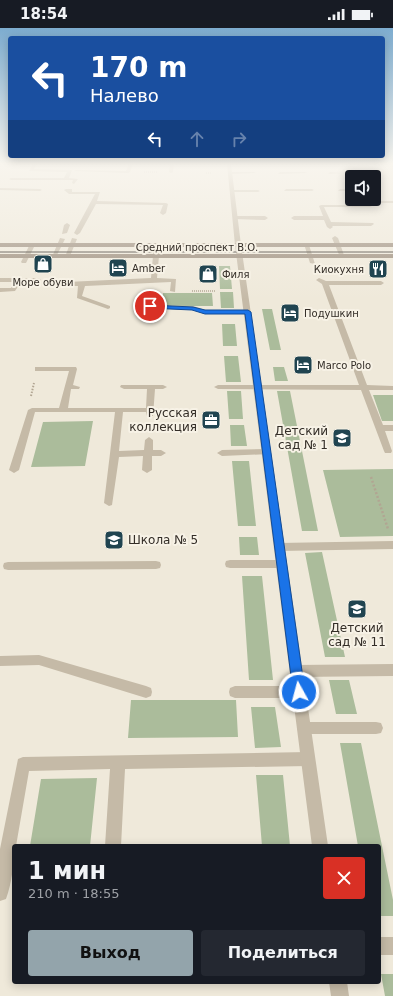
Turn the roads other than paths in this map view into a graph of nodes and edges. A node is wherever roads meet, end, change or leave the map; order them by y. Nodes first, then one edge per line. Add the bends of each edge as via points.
1 (90, 209) edge
2 (164, 209) edge
3 (235, 209) edge
4 (322, 209) edge
5 (163, 213) dead end
6 (236, 218) junction
7 (265, 218) dead end
8 (294, 218) dead end
9 (329, 223) junction
10 (371, 224) dead end
11 (67, 225) dead end
12 (77, 233) dead end
13 (335, 238) dead end
14 (74, 239) dead end
15 (0, 245) edge
16 (32, 245) junction
17 (59, 245) junction
18 (71, 245) junction
19 (157, 245) junction
20 (238, 245) junction
21 (306, 245) junction
22 (338, 245) junction
23 (393, 246) edge
24 (0, 256) edge
25 (54, 256) junction
26 (67, 256) junction
27 (156, 256) junction
28 (240, 256) junction
29 (344, 256) junction
30 (393, 256) edge
31 (311, 257) junction
32 (25, 259) junction
33 (313, 263) dead end
34 (16, 279) junction
35 (0, 280) edge
36 (38, 280) dead end
37 (154, 280) junction
38 (381, 283) dead end
39 (67, 284) dead end
40 (82, 284) junction
41 (0, 290) edge
42 (173, 291) road end
43 (150, 306) dead end
44 (108, 307) dead end
45 (248, 312) junction
46 (38, 369) road end
47 (124, 387) dead end
48 (151, 387) junction
49 (163, 387) dead end
50 (218, 387) dead end
51 (258, 387) junction
52 (364, 388) junction
53 (393, 388) edge
54 (63, 410) junction
55 (119, 410) junction
56 (379, 428) junction
57 (393, 428) edge
58 (149, 440) dead end
59 (388, 451) dead end
60 (222, 452) dead end
61 (266, 452) junction
62 (148, 453) junction
63 (162, 453) dead end
64 (114, 454) junction
65 (14, 470) dead end
66 (147, 470) dead end
67 (109, 503) dead end
68 (392, 541) edge
69 (279, 547) junction
70 (230, 564) dead end
71 (282, 564) junction
72 (156, 565) dead end
73 (8, 566) dead end
74 (0, 662) edge
75 (393, 670) edge
76 (296, 671) junction
77 (146, 692) dead end
78 (235, 692) dead end
79 (299, 692) junction
80 (304, 728) junction
81 (376, 728) dead end
82 (308, 759) junction
83 (118, 762) junction
84 (113, 844) edge
85 (320, 844) edge
86 (0, 893) edge
87 (381, 946) edge
88 (393, 946) edge
89 (338, 984) edge
90 (340, 996) edge

1 - 12 street
2 - 5 street
3 - 6 street
4 - 9 street
6 - 7 street
6 - 20 street
8 - 9 street
9 - 10 street
11 - 17 street
13 - 22 street
14 - 18 street
15 - 16 main road, Средний проспект В.О.
16 - 17 main road, Средний проспект В.О.
16 - 32 street
17 - 18 main road, Средний проспект В.О.
17 - 25 street
18 - 19 main road, Средний проспект В.О.
18 - 26 street
19 - 20 main road, Средний проспект В.О.
19 - 27 street
20 - 21 main road, Средний проспект В.О.
20 - 28 street
21 - 22 main road, Средний проспект В.О.
21 - 31 street
22 - 23 main road, Средний проспект В.О.
22 - 29 street
24 - 32 main road, Средний проспект В.О.
25 - 26 main road, Средний проспект В.О.
25 - 32 main road, Средний проспект В.О.
26 - 27 main road, Средний проспект В.О.
27 - 28 main road, Средний проспект В.О.
27 - 37 street
28 - 31 main road, Средний проспект В.О.
28 - 45 street
29 - 30 main road, Средний проспект В.О.
29 - 31 main road, Средний проспект В.О.
31 - 33 street
34 - 35 street
34 - 36 street
34 - 41 street via 13,290
37 - 40 street
37 - 42 street via 174,280
38 - 52 street via 322,282
39 - 40 street
40 - 44 street via 79,297
43 - 45 street via 193,308 205,312
45 - 51 street
46 - 54 street via 72,369 72,387
47 - 48 street
48 - 49 street
48 - 55 street via 150,412
50 - 51 street
51 - 52 street
51 - 61 street
52 - 53 street
52 - 56 street
54 - 55 street
54 - 65 street via 32,410
55 - 64 street
56 - 57 street
56 - 59 street
58 - 62 street
60 - 61 street
61 - 69 street
62 - 63 street
62 - 64 street
62 - 66 street
64 - 67 street
68 - 69 street
69 - 71 street
70 - 71 street
71 - 76 street
72 - 73 street
74 - 77 street via 39,660
75 - 76 street
76 - 79 street
78 - 79 street
79 - 80 street
80 - 81 street
80 - 82 street
82 - 83 street
82 - 85 street
83 - 84 street
83 - 86 street via 23,764
87 - 88 street
89 - 90 street

